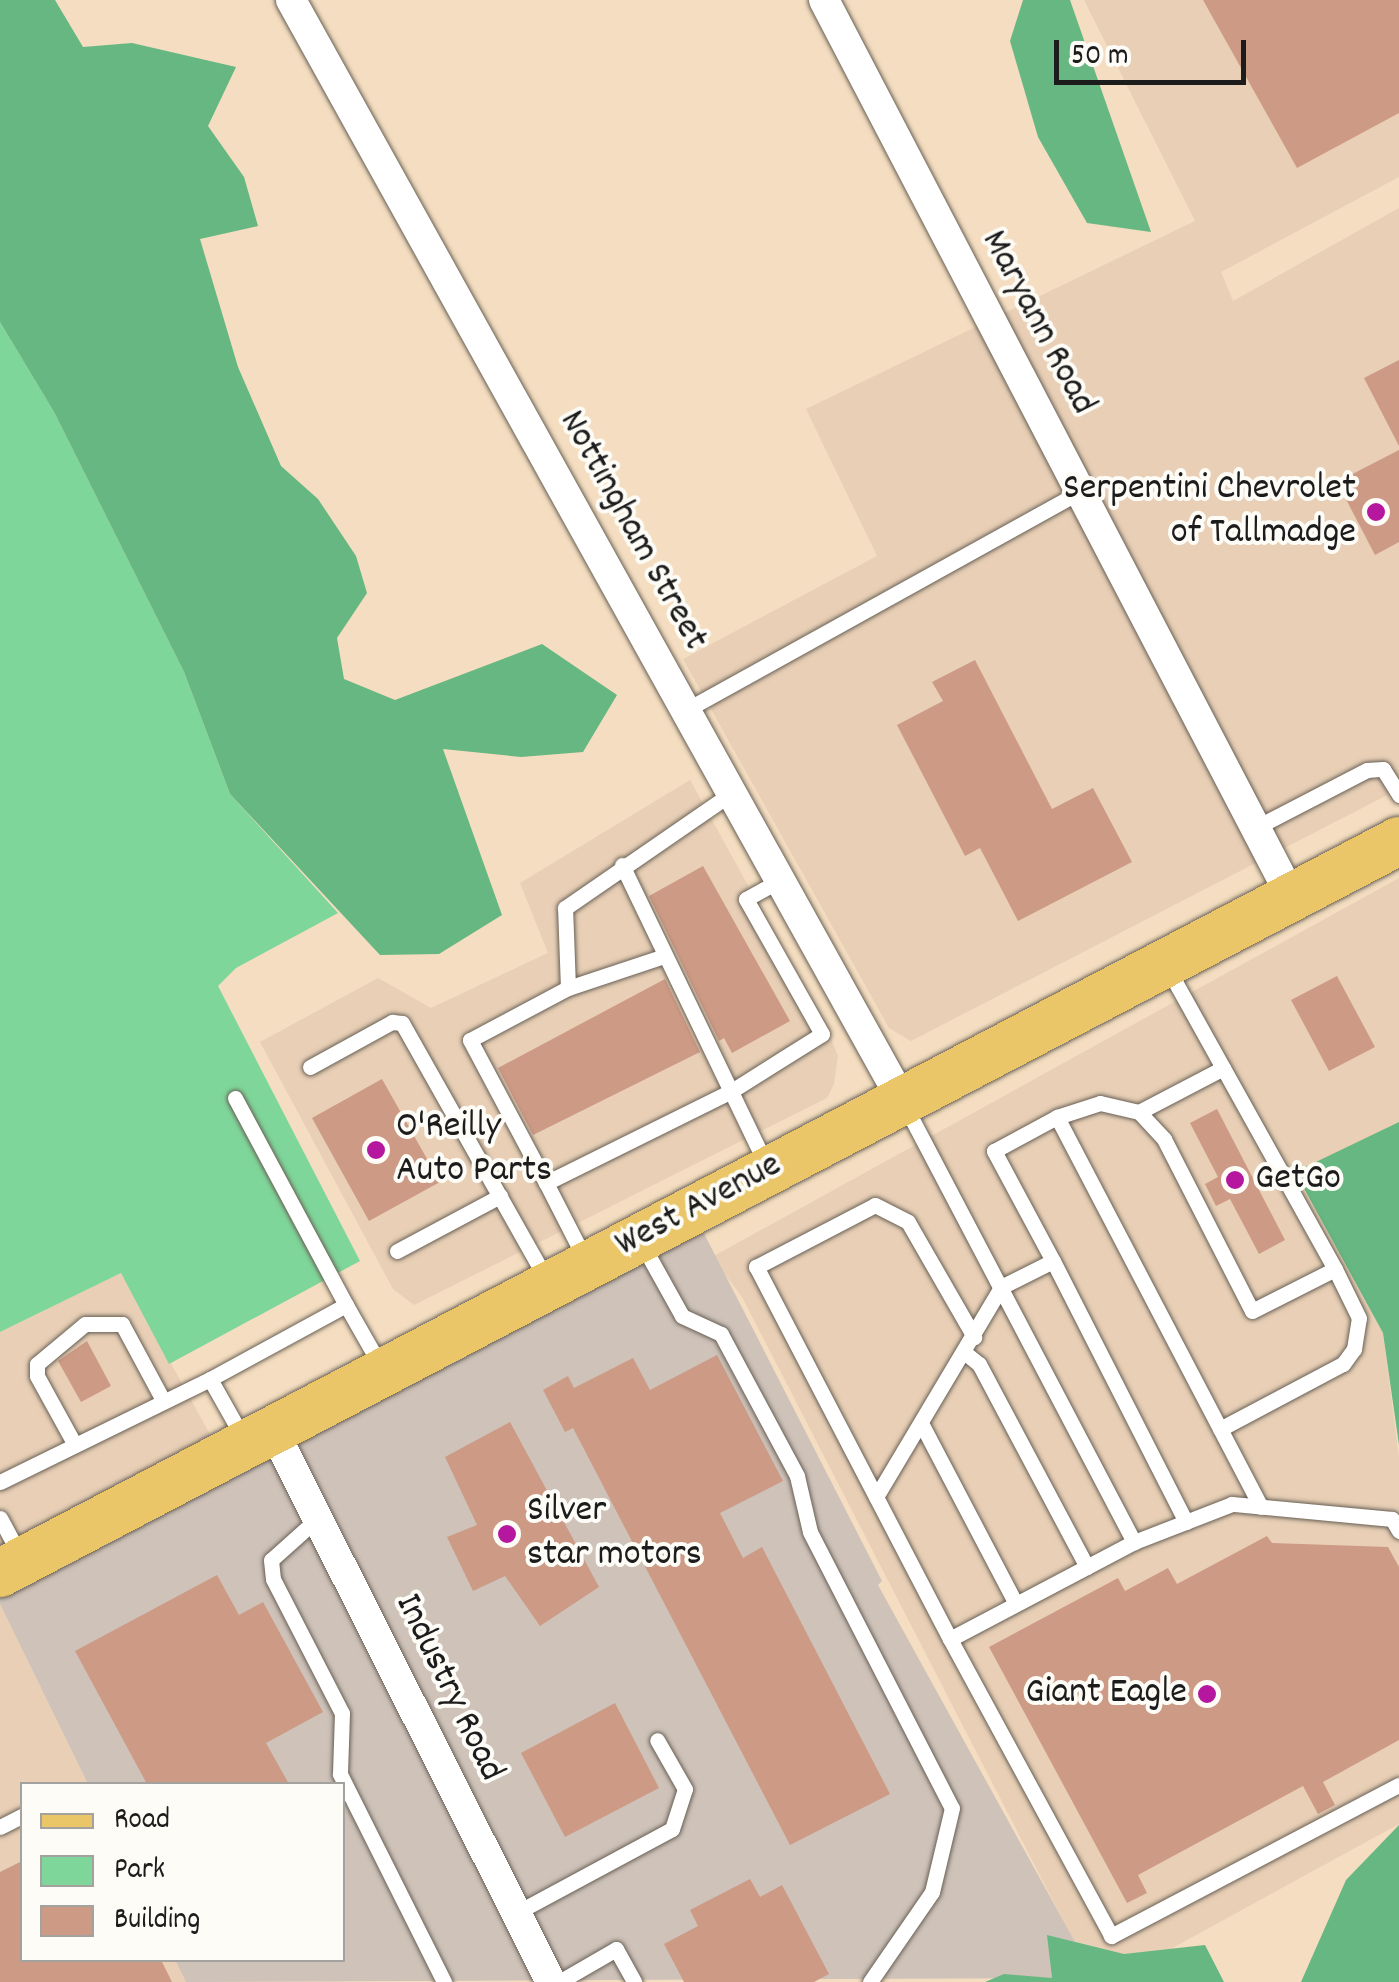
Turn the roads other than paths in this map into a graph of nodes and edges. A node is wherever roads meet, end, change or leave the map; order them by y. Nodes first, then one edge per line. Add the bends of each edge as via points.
1 (292, 0) edge
2 (824, 0) edge
3 (1080, 492) junction
4 (686, 710) junction
5 (732, 793) junction
6 (1399, 795) edge
7 (1256, 828) junction
8 (1399, 841) edge
9 (622, 866) junction
10 (780, 880) junction
11 (1291, 896) junction
12 (664, 956) junction
13 (1165, 962) junction
14 (568, 988) junction
15 (310, 1067) dead end
16 (1224, 1068) junction
17 (733, 1090) junction
18 (235, 1098) dead end
19 (902, 1100) junction
20 (1139, 1112) junction
21 (1057, 1117) junction
22 (768, 1170) junction
23 (546, 1183) junction
24 (500, 1196) junction
25 (638, 1238) junction
26 (397, 1251) dead end
27 (1052, 1261) junction
28 (1335, 1269) junction
29 (569, 1275) junction
30 (1001, 1287) junction
31 (346, 1305) junction
32 (974, 1337) junction
33 (964, 1352) junction
34 (384, 1371) junction
35 (210, 1379) junction
36 (163, 1400) junction
37 (921, 1423) junction
38 (1220, 1430) junction
39 (260, 1437) junction
40 (75, 1444) junction
41 (0, 1482) edge
42 (876, 1497) junction
43 (1261, 1506) junction
44 (0, 1518) edge
45 (318, 1518) junction
46 (1186, 1522) junction
47 (1399, 1532) edge
48 (1134, 1542) junction
49 (1086, 1566) junction
50 (12, 1567) edge
51 (1016, 1604) junction
52 (950, 1638) junction
53 (657, 1740) dead end
54 (344, 1782) edge
55 (345, 1784) edge
56 (1399, 1785) edge
57 (516, 1913) junction
58 (444, 1982) edge
59 (555, 1982) edge
60 (634, 1982) edge
61 (870, 1982) edge

1 - 4 street, Nottingham Street
2 - 3 street, Maryann Road
3 - 4 lane
3 - 7 street, Maryann Road
4 - 5 street, Nottingham Street
5 - 9 lane
5 - 10 street, Nottingham Street
6 - 7 lane via 1383,769 1367,770
7 - 11 street, Maryann Road
8 - 11 main road, West Avenue
9 - 12 lane
9 - 14 lane via 564,908
10 - 17 lane via 746,900 822,1034
10 - 19 street, Nottingham Street
11 - 13 main road, West Avenue
12 - 14 lane
12 - 17 lane
13 - 16 lane
13 - 19 main road, West Avenue
14 - 23 lane via 470,1040
15 - 24 lane via 392,1022 402,1023
16 - 20 lane
16 - 28 lane
17 - 22 lane
17 - 23 lane
18 - 31 lane
19 - 22 main road, West Avenue
19 - 30 lane
20 - 21 lane via 1100,1103
20 - 28 lane via 1164,1139 1252,1311
21 - 27 lane via 994,1151
21 - 38 lane
22 - 25 main road, West Avenue
23 - 29 lane
24 - 26 lane
24 - 29 lane
25 - 29 main road, West Avenue
25 - 61 lane via 682,1316 722,1334 797,1476 810,1532 952,1808 932,1892
27 - 30 lane
27 - 46 lane
28 - 38 lane via 1359,1318 1354,1349 1342,1364
29 - 34 main road, West Avenue
30 - 32 lane
30 - 48 lane
31 - 34 lane
31 - 35 lane
32 - 33 lane
32 - 42 lane via 908,1222 875,1205 756,1267
33 - 37 lane
33 - 49 lane via 979,1364
34 - 39 main road, West Avenue
35 - 36 lane
35 - 39 lane
36 - 40 lane
36 - 40 lane via 122,1324 85,1324 37,1364 37,1376
37 - 42 lane
37 - 51 lane
38 - 43 lane
39 - 45 street, Industry Road
39 - 50 main road, West Avenue
40 - 41 lane
42 - 52 lane
43 - 46 lane via 1232,1504
43 - 47 lane via 1392,1519
44 - 50 lane
45 - 54 lane via 272,1560 274,1579 342,1713
45 - 57 street, Industry Road
46 - 48 lane
48 - 49 lane
49 - 51 lane
51 - 52 lane
52 - 56 lane via 1111,1936
53 - 57 lane via 685,1789 672,1829
55 - 58 lane
57 - 59 street, Industry Road
59 - 60 lane via 616,1949

